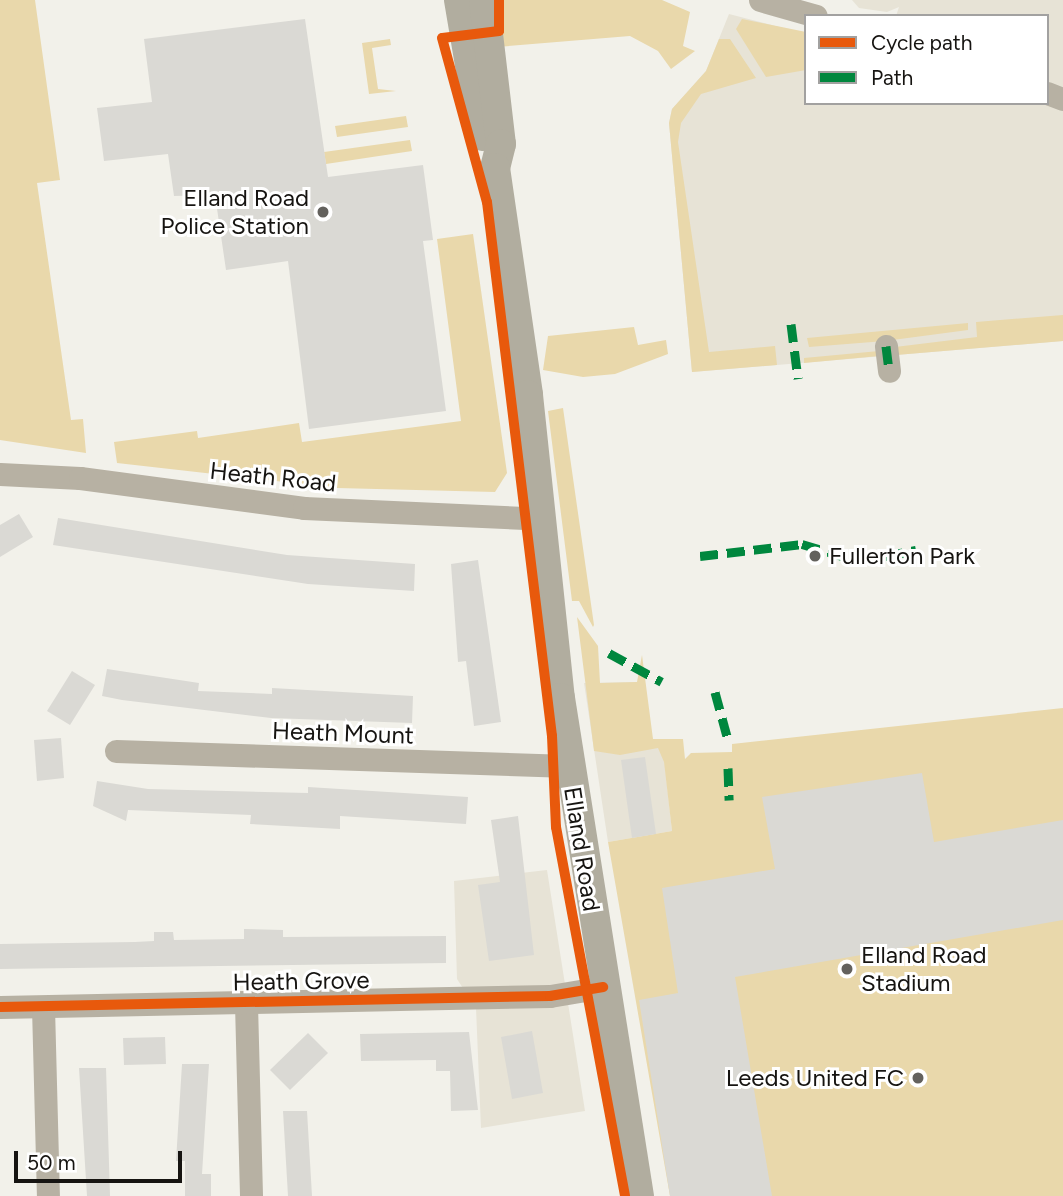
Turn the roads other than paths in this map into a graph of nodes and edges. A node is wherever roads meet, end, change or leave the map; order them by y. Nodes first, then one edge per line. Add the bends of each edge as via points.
1 (459, 0) edge
2 (484, 0) edge
3 (760, 0) edge
4 (809, 14) edge
5 (495, 168) junction
6 (886, 346) dead end
7 (889, 371) dead end
8 (0, 474) edge
9 (542, 519) junction
10 (116, 751) dead end
11 (569, 766) junction
12 (603, 987) junction
13 (246, 1004) junction
14 (0, 1007) edge
15 (44, 1007) junction
16 (48, 1196) edge
17 (251, 1196) edge
18 (639, 1196) edge

1 - 5 main road, Elland Road via 485,150
2 - 5 main road, Elland Road via 501,144
3 - 4 street
5 - 9 main road, Elland Road
6 - 7 street
8 - 9 street, Heath Road via 80,478 303,508
9 - 11 main road, Elland Road
10 - 11 street, Heath Mount
11 - 12 main road, Elland Road
12 - 13 street, Heath Grove via 550,996
12 - 18 main road, Elland Road
13 - 15 street, Heath Grove
13 - 17 street
14 - 15 street, Heath Grove
15 - 16 street

